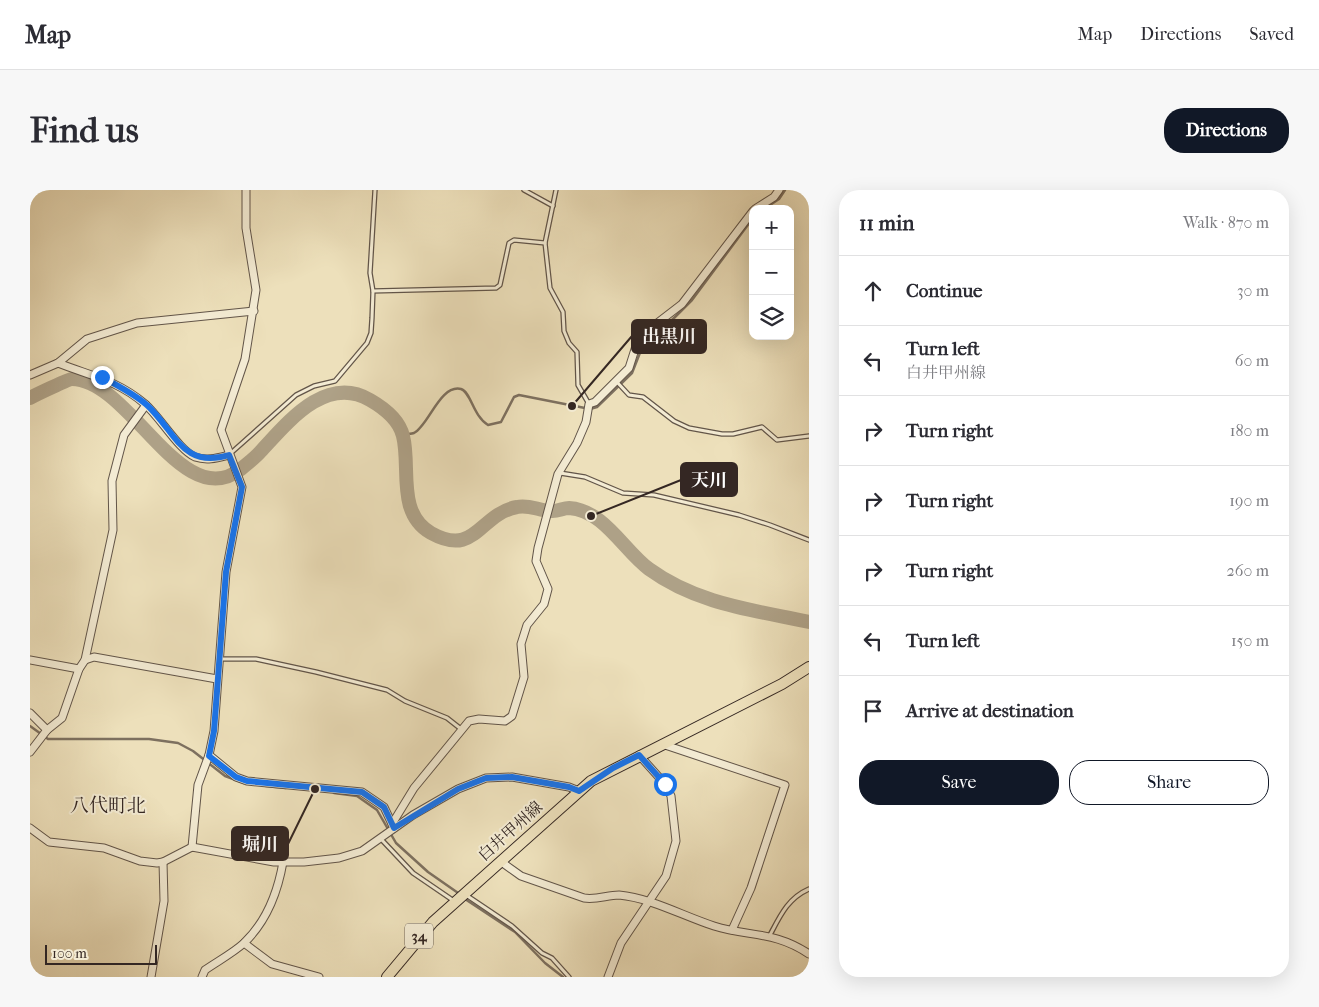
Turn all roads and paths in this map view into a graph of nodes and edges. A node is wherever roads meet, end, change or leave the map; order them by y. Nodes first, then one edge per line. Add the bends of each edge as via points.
1 (246, 190) edge
2 (375, 190) edge
3 (524, 190) edge
4 (556, 190) edge
5 (779, 190) edge
6 (762, 205) edge
7 (553, 206) junction
8 (749, 217) edge
9 (545, 243) junction
10 (373, 291) junction
11 (254, 311) junction
12 (58, 363) junction
13 (30, 375) edge
14 (616, 381) junction
15 (589, 404) junction
16 (144, 407) junction
17 (809, 436) edge
18 (229, 455) junction
19 (560, 473) junction
20 (809, 540) edge
21 (30, 660) edge
22 (85, 660) junction
23 (218, 660) junction
24 (809, 667) edge
25 (79, 669) junction
26 (217, 679) junction
27 (30, 713) edge
28 (462, 729) junction
29 (47, 731) junction
30 (662, 744) junction
31 (30, 752) edge
32 (639, 755) junction
33 (208, 757) junction
34 (579, 791) junction
35 (393, 827) junction
36 (30, 828) edge
37 (382, 838) junction
38 (192, 847) junction
39 (500, 861) junction
40 (163, 862) junction
41 (283, 862) junction
42 (809, 889) edge
43 (460, 896) junction
44 (649, 902) junction
45 (732, 930) junction
46 (770, 935) junction
47 (244, 943) junction
48 (809, 954) edge
49 (151, 977) edge
50 (202, 977) edge
51 (319, 977) edge
52 (387, 977) edge
53 (569, 977) edge
54 (608, 977) edge

1 - 11 street via 246,228 256,290
2 - 10 lane via 370,273
3 - 7 lane
4 - 7 lane
5 - 6 street
7 - 9 lane
8 - 14 street via 682,304 643,334 629,368
9 - 10 lane via 514,240 509,243 500,285 496,288
9 - 15 lane via 550,288 563,312 564,331 569,343 577,352 578,385
10 - 18 lane via 371,333 361,351 334,381 296,395
11 - 12 street via 137,323 87,339
11 - 18 street via 245,359 221,430
12 - 13 street
12 - 16 street via 102,377
14 - 15 street
14 - 17 lane via 629,395 643,397 674,421 698,431 733,434 762,426 777,440
15 - 19 street via 577,443
16 - 18 street via 164,422 183,448 194,456 213,460
16 - 22 street via 127,429 112,481 113,530
18 - 23 street via 242,487 226,572
19 - 20 lane via 585,478 623,493 654,496 739,515
19 - 28 street via 536,561 548,589 544,604 527,625 521,644 524,677 512,716 505,721 469,721
21 - 25 street
22 - 25 street
22 - 26 street via 94,657
23 - 26 street
23 - 28 lane via 256,660 387,690 447,718
24 - 30 main road, 白井甲州線 / 34 via 782,684
25 - 29 street via 62,718
26 - 33 street via 214,731
27 - 29 street
28 - 35 street via 414,788
29 - 31 street
30 - 32 main road, 白井甲州線 / 34
30 - 45 street via 785,784 751,888
32 - 34 main road, 白井甲州線 / 34
32 - 44 street via 665,784 670,796 676,841 666,876
33 - 35 street via 247,781 362,792 384,807
33 - 38 street via 198,785
34 - 35 street via 512,777 486,778 458,789
34 - 39 main road, 白井甲州線 / 34
35 - 37 street
36 - 40 street via 49,842 104,848 140,860
37 - 41 street via 362,851 346,856
37 - 43 lane via 413,873
38 - 40 street
38 - 41 street
39 - 43 main road, 白井甲州線 / 34
39 - 44 street via 521,876 584,898 594,900 620,895
40 - 49 street via 164,901
41 - 47 street via 280,883 268,909
42 - 46 lane via 793,898
43 - 52 main road, 白井甲州線 / 34 via 420,935
43 - 53 lane via 552,958
44 - 45 street
44 - 54 street via 621,943
45 - 46 street
46 - 48 street
47 - 50 street via 205,970
47 - 51 street via 272,964

